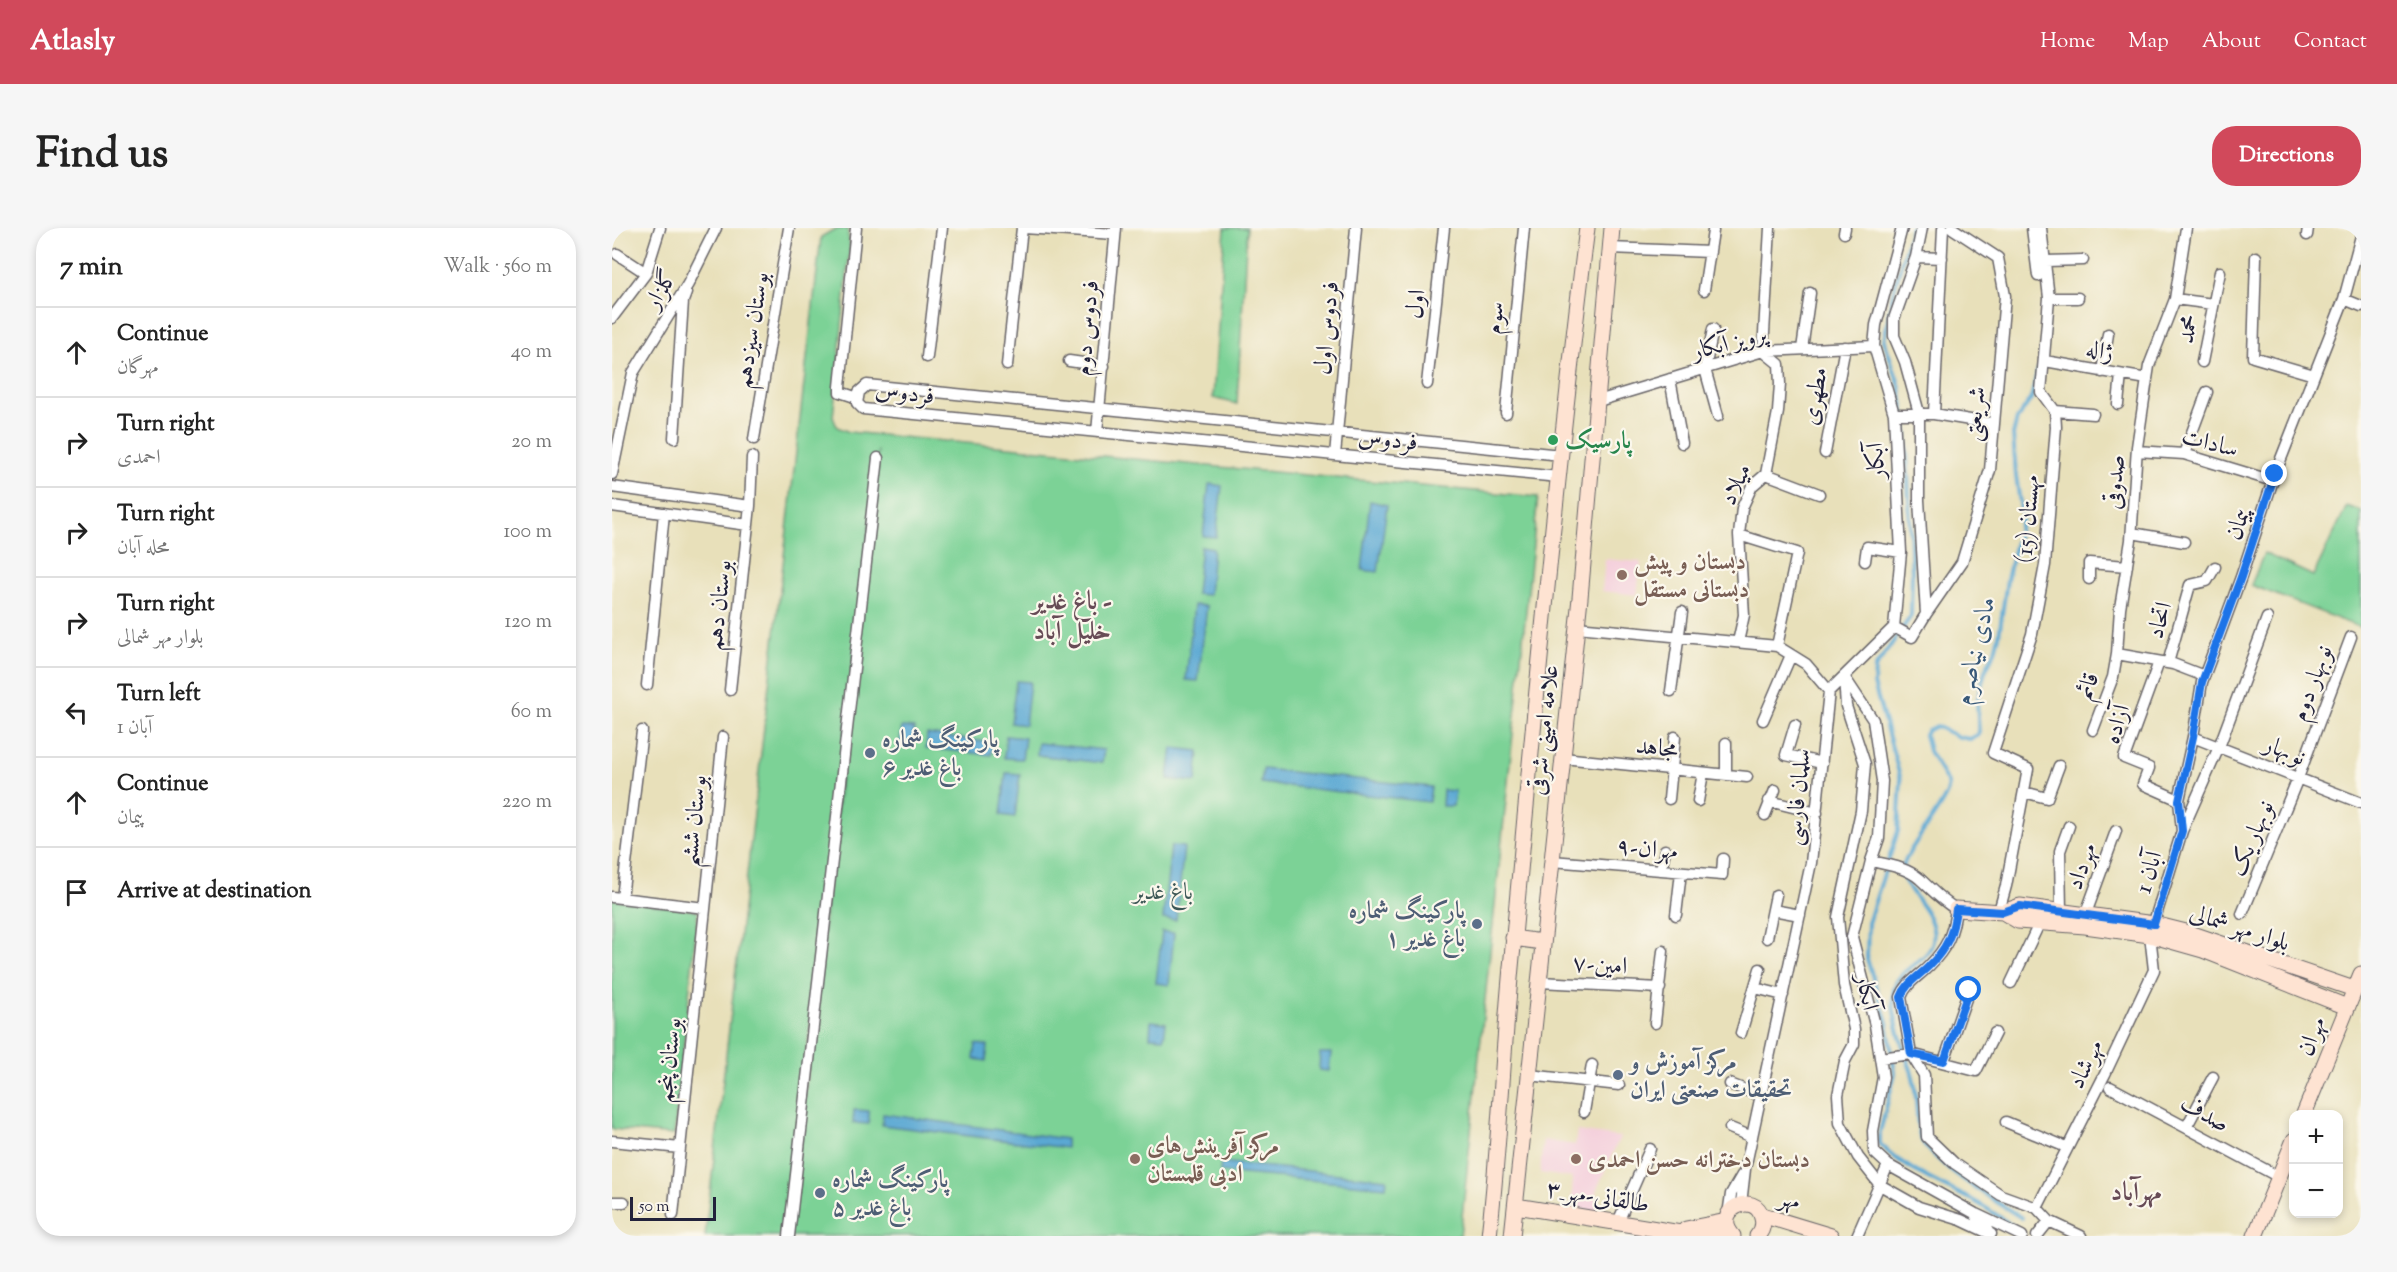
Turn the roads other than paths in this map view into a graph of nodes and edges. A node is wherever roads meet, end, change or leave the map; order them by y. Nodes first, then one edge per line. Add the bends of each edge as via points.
1 (660, 228) edge
2 (716, 228) edge
3 (789, 228) edge
4 (856, 228) edge
5 (942, 228) edge
6 (1023, 228) edge
7 (1356, 228) edge
8 (1444, 228) edge
9 (1524, 228) edge
10 (1587, 228) edge
11 (1612, 228) edge
12 (1770, 228) edge
13 (1902, 228) edge
14 (1922, 228) edge
15 (1943, 228) edge
16 (1952, 228) edge
17 (2031, 228) edge
18 (2041, 228) edge
19 (2186, 228) edge
20 (1115, 231) edge
21 (1713, 231) dead end
22 (2361, 236) edge
23 (1610, 248) junction
24 (1710, 252) junction
25 (617, 254) dead end
26 (1916, 257) junction
27 (2256, 257) dead end
28 (1942, 258) junction
29 (2083, 260) dead end
30 (2046, 261) junction
31 (2220, 272) dead end
32 (646, 273) junction
33 (2038, 276) dead end
34 (688, 284) junction
35 (1704, 290) dead end
36 (1810, 293) dead end
37 (2049, 298) junction
38 (2078, 298) dead end
39 (2175, 299) junction
40 (2344, 299) junction
41 (2213, 304) junction
42 (2361, 306) edge
43 (612, 318) edge
44 (1713, 328) dead end
45 (2108, 334) dead end
46 (1874, 346) junction
47 (1845, 347) junction
48 (1802, 349) junction
49 (1762, 351) junction
50 (927, 357) dead end
51 (1069, 361) dead end
52 (2045, 361) junction
53 (2202, 362) dead end
54 (1007, 365) dead end
55 (1104, 366) junction
56 (1705, 369) junction
57 (2102, 372) junction
58 (2121, 375) junction
59 (2314, 375) junction
60 (1670, 379) junction
61 (2147, 379) junction
62 (1427, 384) dead end
63 (2207, 392) dead end
64 (858, 398) junction
65 (1598, 401) junction
66 (2118, 404) dead end
67 (1099, 408) junction
68 (2055, 411) junction
69 (1506, 413) dead end
70 (1919, 413) junction
71 (1894, 414) junction
72 (1934, 414) junction
73 (2093, 414) dead end
74 (1719, 416) dead end
75 (1994, 424) junction
76 (1097, 432) junction
77 (1337, 432) junction
78 (674, 438) dead end
79 (754, 439) dead end
80 (1682, 443) dead end
81 (2137, 451) junction
82 (1825, 453) dead end
83 (1561, 454) junction
84 (2184, 454) junction
85 (1335, 455) junction
86 (752, 458) dead end
87 (878, 458) dead end
88 (612, 474) edge
89 (1766, 474) junction
90 (1558, 477) junction
91 (2273, 481) junction
92 (612, 487) edge
93 (1819, 494) dead end
94 (612, 506) edge
95 (750, 506) junction
96 (664, 513) junction
97 (747, 525) junction
98 (2132, 533) junction
99 (1739, 535) junction
100 (2184, 542) dead end
101 (1901, 552) junction
102 (1865, 561) dead end
103 (2127, 566) junction
104 (2215, 567) dead end
105 (2089, 579) dead end
106 (1682, 612) dead end
107 (1926, 614) junction
108 (2267, 618) dead end
109 (1577, 627) junction
110 (1894, 627) junction
111 (1677, 636) junction
112 (2351, 637) dead end
113 (1738, 642) junction
114 (1777, 646) junction
115 (2117, 654) junction
116 (1791, 655) junction
117 (2164, 662) junction
118 (2204, 676) junction
119 (1844, 677) junction
120 (647, 685) dead end
121 (729, 690) dead end
122 (1671, 691) dead end
123 (1828, 691) junction
124 (1763, 720) dead end
125 (1795, 725) dead end
126 (2093, 730) dead end
127 (642, 731) dead end
128 (723, 737) dead end
129 (1675, 737) dead end
130 (2193, 737) junction
131 (1726, 743) dead end
132 (2219, 747) junction
133 (1563, 758) junction
134 (1822, 763) junction
135 (2060, 766) dead end
136 (1673, 770) junction
137 (1703, 773) junction
138 (1726, 775) junction
139 (1747, 777) dead end
140 (2298, 778) junction
141 (1775, 790) dead end
142 (2024, 792) junction
143 (1669, 799) dead end
144 (2179, 800) junction
145 (1698, 801) dead end
146 (1769, 801) junction
147 (2361, 803) edge
148 (1817, 813) junction
149 (1765, 815) dead end
150 (2068, 826) dead end
151 (2116, 831) dead end
152 (2182, 831) junction
153 (1665, 850) dead end
154 (1723, 859) dead end
155 (1552, 861) junction
156 (1871, 861) junction
157 (1661, 870) junction
158 (1682, 872) junction
159 (1776, 895) dead end
160 (617, 898) edge
161 (705, 908) junction
162 (1956, 909) junction
163 (1773, 910) junction
164 (2001, 912) junction
165 (2061, 913) junction
166 (2242, 914) dead end
167 (1676, 915) dead end
168 (1800, 915) junction
169 (2085, 916) junction
170 (2039, 924) junction
171 (2152, 930) junction
172 (1514, 938) junction
173 (1767, 938) dead end
174 (1542, 942) junction
175 (1663, 951) dead end
176 (1760, 969) dead end
177 (2361, 974) edge
178 (1539, 982) junction
179 (2011, 983) dead end
180 (1660, 988) junction
181 (1755, 988) junction
182 (2354, 989) junction
183 (1969, 990) dead end
184 (1783, 995) junction
185 (2347, 1007) junction
186 (1655, 1023) dead end
187 (1741, 1033) dead end
188 (1995, 1033) dead end
189 (1911, 1054) junction
190 (1880, 1058) junction
191 (1944, 1061) junction
192 (1592, 1065) dead end
193 (1529, 1075) junction
194 (2213, 1077) dead end
195 (1589, 1082) junction
196 (1730, 1084) dead end
197 (1619, 1085) dead end
198 (2110, 1087) dead end
199 (1761, 1096) junction
200 (2306, 1110) edge
201 (1584, 1112) dead end
202 (2006, 1122) dead end
203 (2187, 1126) junction
204 (1730, 1128) dead end
205 (1752, 1137) junction
206 (612, 1141) edge
207 (680, 1148) junction
208 (2066, 1148) junction
209 (1650, 1149) dead end
210 (2289, 1152) edge
211 (1888, 1165) junction
212 (1745, 1169) junction
213 (2278, 1177) junction
214 (1880, 1185) junction
215 (612, 1202) edge
216 (624, 1202) dead end
217 (1741, 1204) junction
218 (1516, 1206) junction
219 (2037, 1208) junction
220 (1974, 1213) junction
221 (673, 1215) dead end
222 (1762, 1215) junction
223 (2049, 1221) junction
224 (1618, 1222) junction
225 (1730, 1227) edge
226 (1806, 1227) junction
227 (1636, 1230) edge
228 (1674, 1230) junction
229 (1758, 1235) edge
230 (1825, 1235) edge
231 (1991, 1235) edge
232 (2260, 1235) edge
233 (789, 1236) edge
234 (1490, 1236) edge
235 (1512, 1236) edge
236 (1699, 1236) edge
237 (1712, 1236) edge
238 (1857, 1236) edge
239 (2022, 1236) edge
240 (2037, 1236) edge
241 (2081, 1236) edge

1 - 32 street
2 - 34 street, گلزار
3 - 79 street, بوستان سیزدهم
4 - 64 street via 840,392
5 - 50 street
6 - 20 street
6 - 54 street
7 - 77 street, فردوس اول
8 - 62 street, اول
9 - 69 street, سوم
10 - 83 main road, علامه امینی شرقی
11 - 23 main road, علامه امینی شرقی
12 - 49 street
13 - 46 street, آبکار
14 - 26 street, آبکار
15 - 28 street
16 - 75 street, شریعتی via 1998,258 2006,296
17 - 33 street
18 - 30 street
19 - 39 street, صدوقی
20 - 55 street, فردوس دوم
21 - 24 street
22 - 40 street, پیمان
23 - 24 street
23 - 65 main road, علامه امینی شرقی
24 - 35 street
25 - 32 street
26 - 28 street
26 - 70 street, آبکار via 1894,319 1894,336
27 - 59 street via 2253,357
28 - 72 street
29 - 30 street
30 - 37 street
31 - 41 street, محمد
32 - 43 street
34 - 78 street via 683,302
34 - 88 street, گلزار via 633,373
36 - 48 street
37 - 38 street
37 - 52 street
39 - 41 street, محمد
39 - 61 street, صدوقی
40 - 42 street
40 - 59 street, پیمان
41 - 53 street, محمد
44 - 56 street
45 - 57 street
46 - 47 street, پرویز آبکار
46 - 71 street, آبکار
47 - 48 street, پرویز آبکار
47 - 82 street, مطهری
48 - 49 street, پرویز آبکار
49 - 56 street, پرویز آبکار
49 - 89 street, میلاد via 1779,364 1780,384
51 - 55 street
52 - 57 street, ژاله
52 - 68 street via 2041,392
55 - 67 street, فردوس دوم
56 - 60 street, پرویز آبکار
56 - 74 street
57 - 58 street, ژاله
58 - 61 street, ژاله
58 - 66 street
59 - 91 street, پیمان
60 - 65 street, پرویز آبکار
60 - 80 street
61 - 81 street, صدوقی
63 - 84 street
64 - 67 street, فردوس via 867,385
64 - 76 street, فردوس via 863,410
65 - 109 main road, علامه امینی شرقی
67 - 76 street, فردوس دوم
67 - 77 street, فردوس
68 - 73 street
68 - 142 street, مهستان (15) via 2045,565 2032,634 1993,753 2028,769
70 - 71 street
70 - 72 street
70 - 107 street, آبکار via 1918,500
71 - 101 street, آبکار
72 - 75 street
75 - 107 street, شریعتی via 1990,470 1962,562
76 - 85 street, فردوس
77 - 83 street, فردوس
77 - 85 street, فردوس اول
81 - 84 street, سادات
81 - 98 street, صدوقی
83 - 90 main road, علامه امینی شرقی
84 - 91 street, سادات
85 - 90 street, فردوس
86 - 95 street, بوستان دهم
87 - 233 street
89 - 93 street
89 - 99 street, میلاد via 1752,486 1742,508
90 - 172 main road, علامه امینی شرقی
91 - 118 street, پیمان
92 - 95 street
94 - 96 street
95 - 97 street, بوستان دهم
96 - 97 street
96 - 120 street
97 - 121 street, بوستان دهم
98 - 100 street
98 - 103 street, صدوقی
99 - 113 street, میلاد via 1744,615
99 - 114 street via 1797,553
101 - 102 street via 1867,547
101 - 110 street, آبکار
103 - 105 street via 2089,563
103 - 115 street, صدوقی
104 - 117 street, اتحاد via 2207,581 2190,585
106 - 111 street
107 - 110 street via 1912,637
108 - 132 street, 1 آبان
109 - 111 street
109 - 133 main road, علامه امینی شرقی
110 - 119 street
111 - 113 street
111 - 122 street
112 - 140 street, نوبهار دوم
113 - 114 street
114 - 116 street
115 - 117 street
115 - 126 street, قائم via 2113,677
116 - 123 street via 1806,664
116 - 124 street
117 - 118 street
117 - 144 street, آزاده via 2124,758 2149,768 2143,784
118 - 130 street, پیمان
119 - 123 street
119 - 156 street, آبکار via 1874,720 1882,781 1879,838
119 - 214 street, آبکار via 1846,706 1865,764 1861,811 1838,917 1840,957 1854,1029 1854,1044 1845,1061 1838,1095 1840,1122 1858,1157
123 - 134 street, سلمان فارسی
125 - 134 street via 1786,755
127 - 160 street
128 - 161 street, بوستان ششم
129 - 136 street
130 - 132 street, نوبهار
130 - 144 street, پیمان
131 - 138 street
132 - 140 street, نوبهار
132 - 152 street, 1 آبان
133 - 136 street, مجاهد
133 - 155 main road, علامه امینی شرقی
134 - 148 street, سلمان فارسی
135 - 142 street via 2047,798
136 - 137 street, مجاهد
136 - 143 street
137 - 138 street, مجاهد
137 - 145 street
138 - 139 street, مجاهد
140 - 147 street, نوبهار
140 - 166 street, نوبهار یک
141 - 146 street
142 - 164 street, مهستان (15)
144 - 152 street, پیمان
146 - 148 street
146 - 149 street
148 - 168 street, سلمان فارسی
150 - 165 street via 2060,851
151 - 169 street, مهرداد
152 - 171 street, 1 آبان
153 - 157 street
154 - 158 street, ۹-مهران via 1722,875
155 - 157 street, ۹-مهران
155 - 174 main road, علامه امینی شرقی
156 - 162 street via 1904,869
156 - 190 street, آبکار via 1852,937
157 - 158 street, ۹-مهران
158 - 167 street
159 - 163 street
160 - 161 street
161 - 207 street, بوستان پنجم
162 - 164 main road, بلوار مهر شمالی
162 - 189 street via 1953,935 1930,965 1904,988 1901,997
163 - 168 street
163 - 173 street
164 - 165 main road, بلوار مهر شمالی via 2020,906
164 - 170 main road, بلوار مهر شمالی via 2018,921
165 - 169 main road, بلوار مهر شمالی
168 - 184 street, سلمان فارسی
169 - 171 main road, بلوار مهر شمالی
170 - 171 main road, بلوار مهر شمالی
170 - 179 street
171 - 182 main road, بلوار مهر شمالی via 2224,944
171 - 185 main road, بلوار مهر شمالی
171 - 208 street, مهرشاد via 2154,970
172 - 174 main road
172 - 234 main road, علامه امینی شرقی
174 - 178 main road, علامه امینی شرقی
175 - 180 street
176 - 181 street
177 - 182 main road, مهران
178 - 180 street, ۷-امین
178 - 193 main road, علامه امینی شرقی
180 - 186 street
181 - 184 street
181 - 187 street
182 - 185 main road, مهران
183 - 191 street
184 - 199 street, سلمان فارسی
185 - 200 main road, مهران
188 - 191 street via 1976,1071
189 - 190 street
189 - 191 street
189 - 219 street via 1924,1075 1927,1137 1954,1163 2001,1195
190 - 211 street, آبکار via 1883,1077 1873,1131 1874,1152
192 - 195 street
193 - 195 street
193 - 218 main road, علامه امینی شرقی
194 - 203 street
195 - 197 street
195 - 201 street
196 - 199 street
198 - 203 street, صدف
199 - 205 street, سلمان فارسی
202 - 208 street
203 - 213 street, صدف
204 - 205 street
205 - 212 street, سلمان فارسی
206 - 207 street
207 - 221 street, بوستان پنجم
208 - 219 street, مهرشاد
209 - 224 street
210 - 213 main road
211 - 214 street
211 - 220 street, آبکار
212 - 217 street, سلمان فارسی
212 - 225 street, سلمان فارسی via 1731,1194
213 - 232 main road
214 - 231 street, آبکار via 1919,1207 1961,1220
214 - 238 street
215 - 216 street
217 - 222 main road, مهر via 1756,1207
217 - 225 main road via 1736,1206
218 - 224 main road, ۳_طالقانی-مهر
218 - 235 main road, علامه امینی شرقی
219 - 223 street
220 - 231 street, آبکار
220 - 239 street
222 - 226 main road, مهر
222 - 229 main road
223 - 240 street
223 - 241 street
224 - 227 main road, ۳_طالقانی-مهر
225 - 228 main road
225 - 237 main road
226 - 229 main road, مهر
226 - 230 main road, مهر
227 - 228 main road, ۳_طالقانی-مهر
228 - 236 main road

